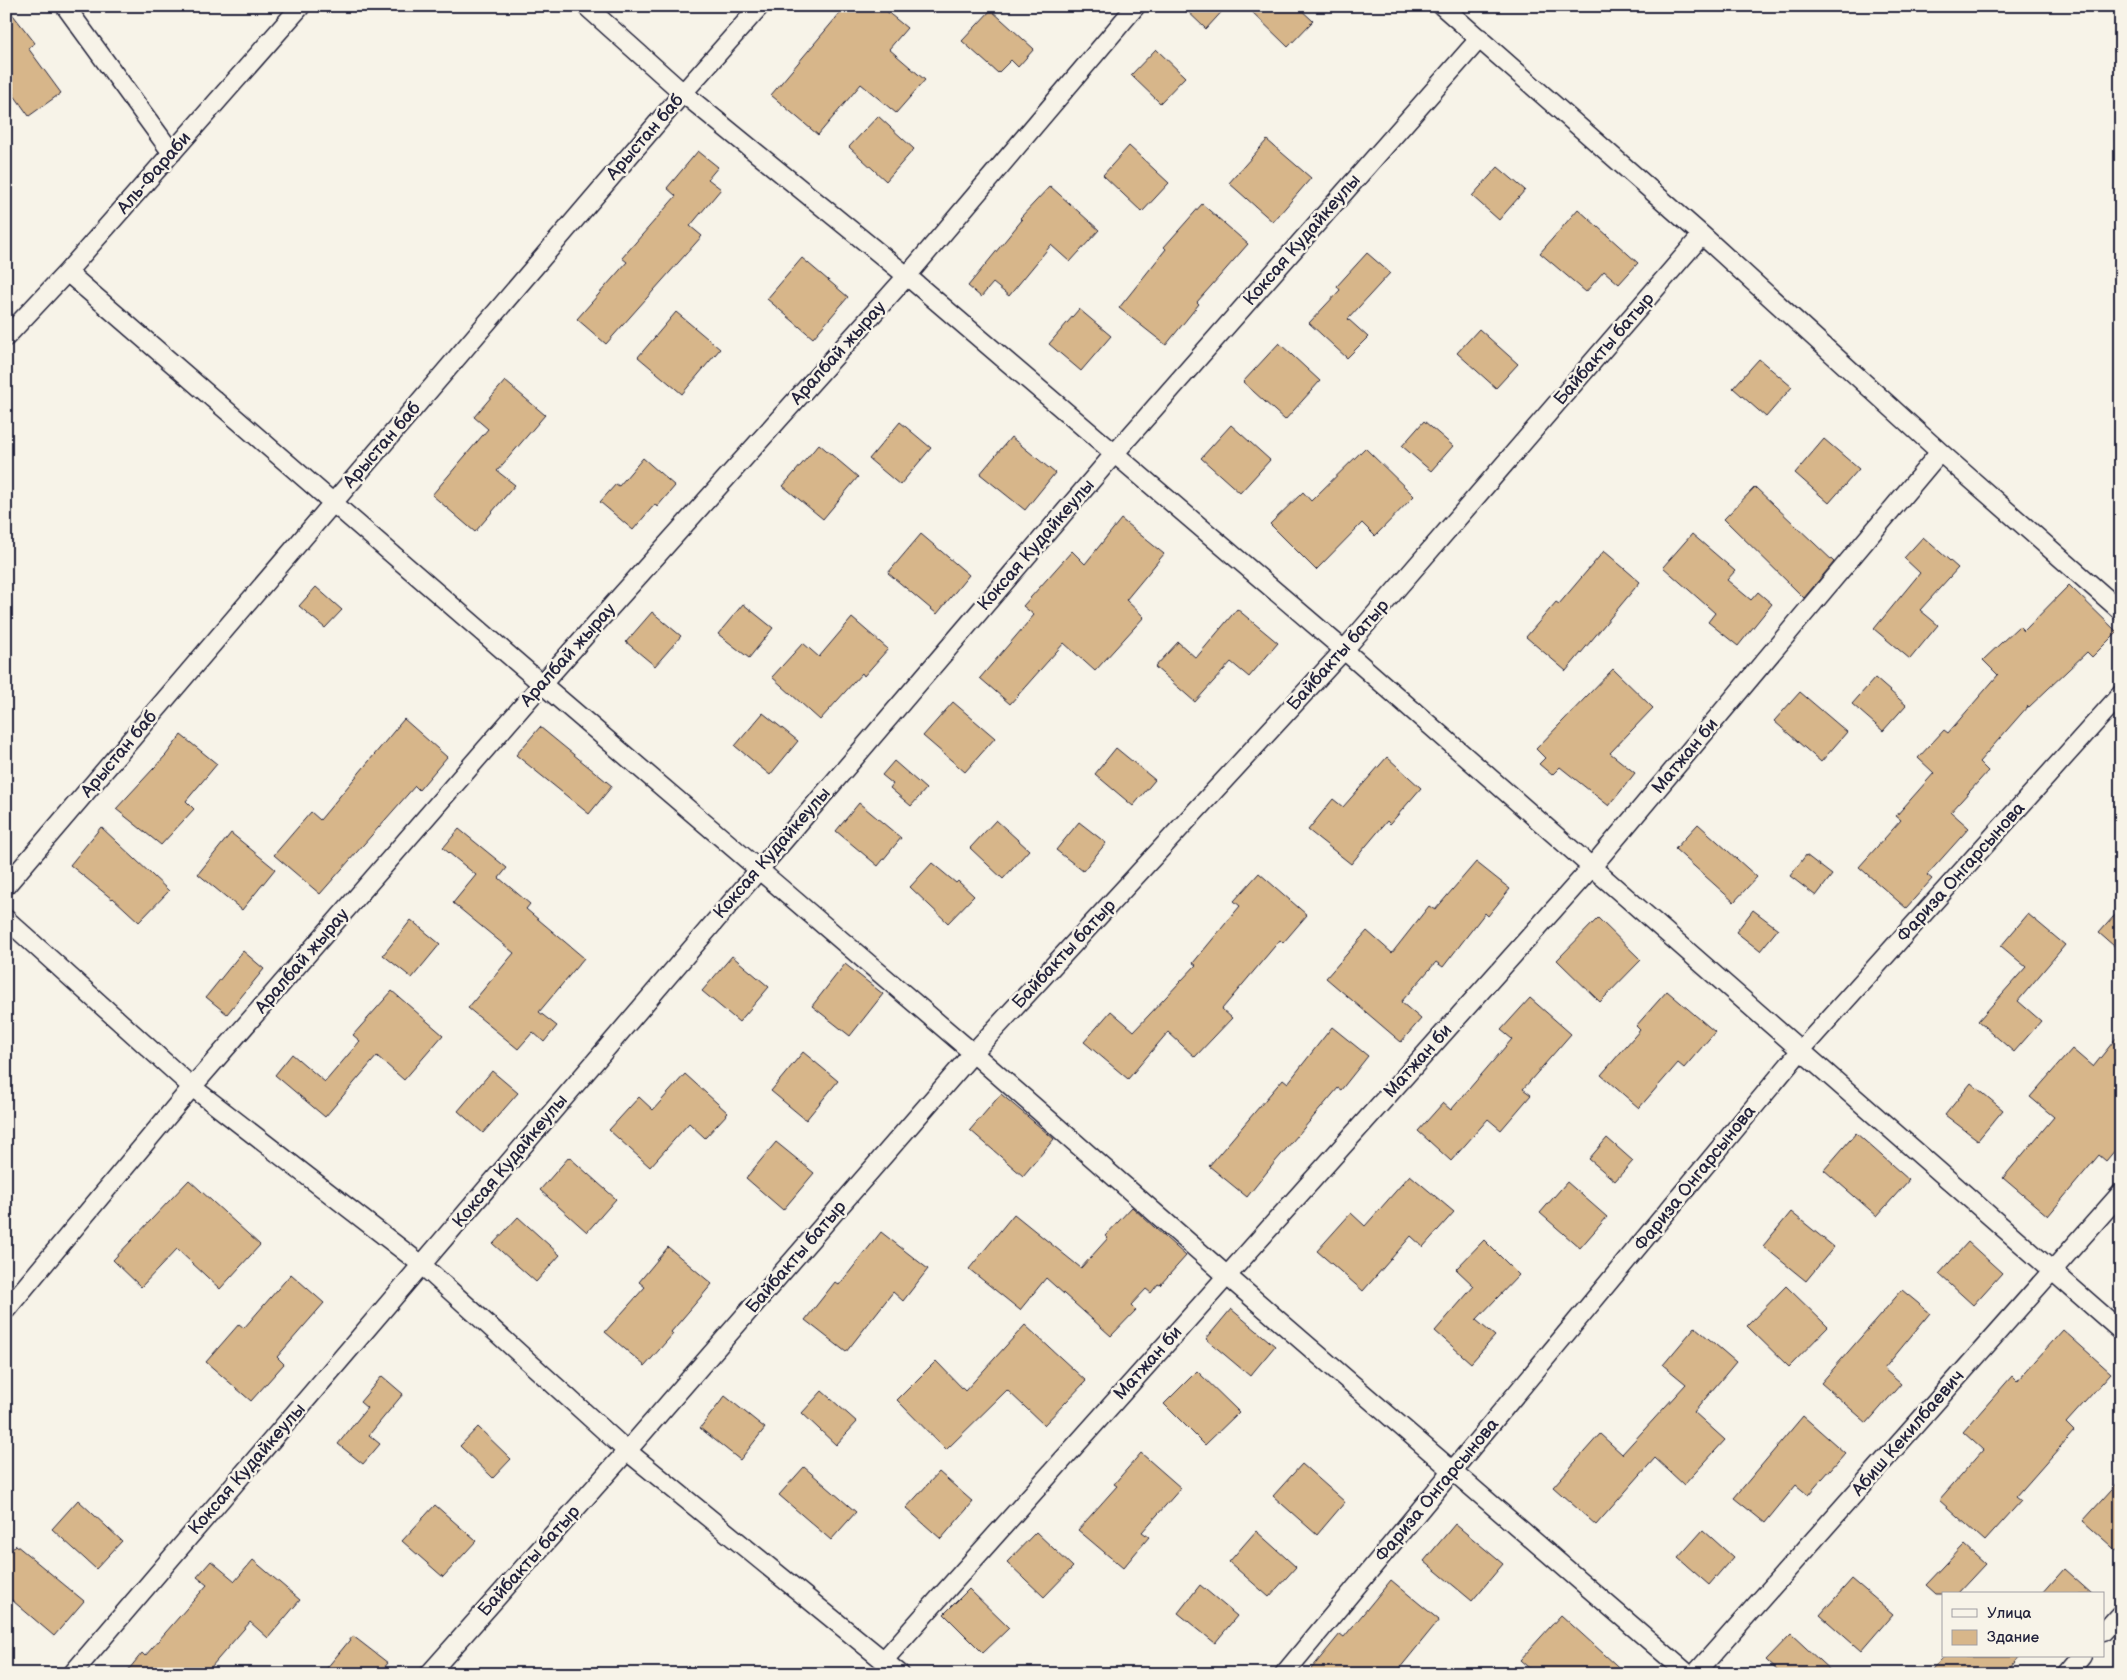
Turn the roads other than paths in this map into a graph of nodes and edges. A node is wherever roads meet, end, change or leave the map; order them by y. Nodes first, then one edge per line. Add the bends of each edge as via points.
1 (65, 6) edge
2 (301, 6) edge
3 (586, 6) edge
4 (760, 6) edge
5 (1136, 6) edge
6 (1442, 6) edge
7 (1480, 38) junction
8 (683, 93) junction
9 (172, 153) junction
10 (1702, 235) junction
11 (67, 272) junction
12 (907, 276) junction
13 (6, 337) edge
14 (1940, 452) junction
15 (1116, 453) junction
16 (332, 503) junction
17 (2121, 611) edge
18 (1344, 650) junction
19 (542, 684) junction
20 (2121, 694) edge
21 (1591, 868) junction
22 (758, 869) junction
23 (6, 886) edge
24 (6, 919) edge
25 (1801, 1050) junction
26 (973, 1053) junction
27 (192, 1087) junction
28 (2121, 1193) edge
29 (422, 1265) junction
30 (2051, 1271) junction
31 (1226, 1275) junction
32 (6, 1310) edge
33 (2121, 1331) edge
34 (627, 1451) junction
35 (1453, 1472) junction
36 (2121, 1612) edge
37 (2104, 1631) edge
38 (2080, 1658) edge
39 (884, 1660) junction
40 (72, 1674) edge
41 (429, 1674) edge
42 (900, 1674) edge
43 (1284, 1674) edge
44 (1688, 1674) edge
45 (1695, 1674) edge
46 (2067, 1674) edge

1 - 9 street
2 - 9 street, Аль-Фараби
3 - 8 street
4 - 8 street, Арыстан баб
5 - 12 street, Аралбай жырау
6 - 7 street
7 - 10 street
7 - 15 street, Коксая Кудайкеулы
8 - 12 street
8 - 16 street, Арыстан баб
9 - 11 street, Аль-Фараби
10 - 14 street
10 - 18 street, Байбакты батыр
11 - 13 street, Аль-Фараби
11 - 16 street
12 - 15 street
12 - 19 street, Аралбай жырау
14 - 17 street
14 - 21 street, Матжан би
15 - 18 street
15 - 22 street, Коксая Кудайкеулы
16 - 19 street
16 - 23 street, Арыстан баб
18 - 21 street
18 - 26 street, Байбакты батыр
19 - 22 street
19 - 27 street, Аралбай жырау
20 - 25 street, Фариза Онгарсынова
21 - 25 street
21 - 31 street, Матжан би
22 - 26 street
22 - 29 street, Коксая Кудайкеулы
24 - 27 street
25 - 30 street
25 - 35 street, Фариза Онгарсынова
26 - 31 street
26 - 34 street, Байбакты батыр
27 - 29 street
27 - 32 street, Аралбай жырау
28 - 30 street, Абиш Кекилбаевич
29 - 34 street
29 - 40 street, Коксая Кудайкеулы
30 - 33 street
30 - 45 street, Абиш Кекилбаевич
31 - 35 street
31 - 39 street, Матжан би
34 - 39 street
34 - 41 street, Байбакты батыр
35 - 43 street, Фариза Онгарсынова
35 - 44 street
36 - 37 street
38 - 46 street
39 - 42 street

